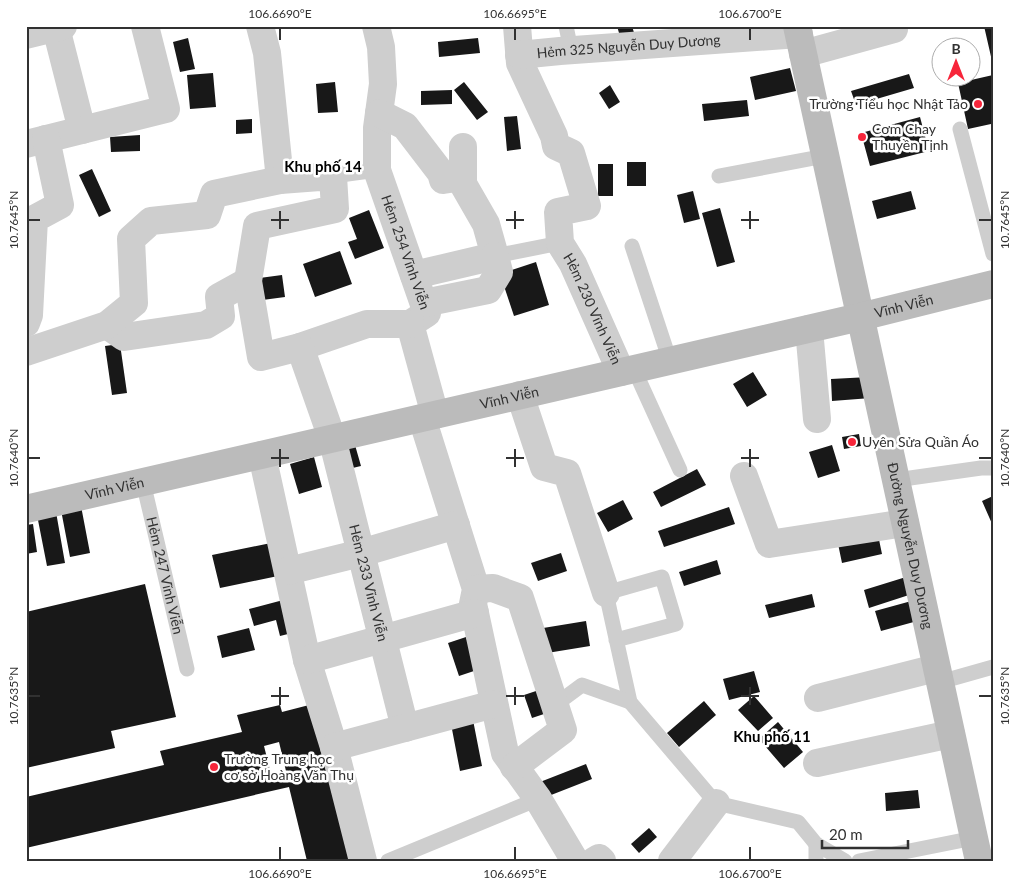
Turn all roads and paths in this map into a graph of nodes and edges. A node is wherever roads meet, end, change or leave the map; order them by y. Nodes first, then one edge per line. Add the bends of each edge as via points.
1 (145, 26) edge
2 (260, 26) edge
3 (376, 26) edge
4 (517, 26) edge
5 (893, 26) edge
6 (58, 27) edge
7 (669, 34) edge
8 (26, 35) edge
9 (569, 38) edge
10 (800, 38) edge
11 (519, 56) junction
12 (379, 114) junction
13 (960, 129) dead end
14 (82, 130) junction
15 (36, 142) edge
16 (463, 147) dead end
17 (826, 156) junction
18 (377, 170) junction
19 (333, 176) junction
20 (719, 176) dead end
21 (463, 177) junction
22 (280, 180) junction
23 (560, 243) junction
24 (632, 246) dead end
25 (993, 254) edge
26 (495, 256) junction
27 (414, 275) junction
28 (248, 281) junction
29 (993, 284) edge
30 (417, 314) junction
31 (860, 317) junction
32 (26, 323) edge
33 (107, 325) junction
34 (810, 328) junction
35 (300, 347) junction
36 (26, 352) edge
37 (670, 361) junction
38 (628, 370) junction
39 (520, 395) junction
40 (428, 417) junction
41 (816, 419) dead end
42 (332, 438) junction
43 (262, 455) junction
44 (993, 468) edge
45 (680, 470) dead end
46 (744, 476) dead end
47 (896, 480) junction
48 (143, 482) junction
49 (26, 509) edge
50 (905, 523) junction
51 (456, 525) junction
52 (361, 553) junction
53 (288, 571) junction
54 (606, 593) junction
55 (475, 601) junction
56 (383, 639) junction
57 (616, 640) junction
58 (307, 660) junction
59 (993, 667) edge
60 (187, 669) dead end
61 (938, 675) junction
62 (818, 698) dead end
63 (630, 702) junction
64 (494, 704) junction
65 (555, 705) junction
66 (405, 728) junction
67 (951, 734) junction
68 (334, 747) junction
69 (816, 763) dead end
70 (514, 767) junction
71 (538, 799) junction
72 (716, 803) junction
73 (816, 844) junction
74 (976, 849) edge
75 (364, 861) edge
76 (388, 861) edge
77 (575, 861) edge
78 (594, 861) edge
79 (602, 861) edge
80 (672, 861) edge
81 (816, 861) edge
82 (845, 861) edge
83 (859, 861) edge

1 - 14 street via 166,109
2 - 22 street via 267,53
3 - 12 street, Hẻm 254 Vĩnh Viễn via 383,84
4 - 11 street
5 - 10 street, Hẻm 325 Nguyễn Duy Dương via 894,29
6 - 8 street
6 - 14 street
7 - 9 street, Hẻm 325 Nguyễn Duy Dương
7 - 10 street, Hẻm 325 Nguyễn Duy Dương
9 - 11 street, Hẻm 325 Nguyễn Duy Dương
10 - 17 street, Đường Nguyễn Duy Dương
11 - 23 street, Hẻm 230 Vĩnh Viễn via 556,146 571,152 587,206 558,212
12 - 18 street, Hẻm 254 Vĩnh Viễn
12 - 21 street via 405,126 444,180
13 - 25 lane
14 - 15 street
15 - 32 street via 60,205 34,219
16 - 21 street
17 - 20 lane
17 - 31 street, Đường Nguyễn Duy Dương
18 - 19 lane
18 - 27 street, Hẻm 254 Vĩnh Viễn
19 - 22 street
19 - 28 street via 335,209 257,226
21 - 26 street via 463,184 486,224
22 - 33 street via 214,194 207,215 151,221 131,239 134,303
23 - 26 lane
23 - 38 street, Hẻm 230 Vĩnh Viễn
24 - 37 lane
26 - 27 street
26 - 30 street via 499,272 488,290
27 - 30 street, Hẻm 254 Vĩnh Viễn
28 - 33 street via 219,297 221,316 206,325 124,337
28 - 35 street via 261,357
29 - 31 street, Vĩnh Viễn
30 - 35 street via 367,324
30 - 40 street, Hẻm 254 Vĩnh Viễn
31 - 34 street, Vĩnh Viễn
31 - 47 street, Đường Nguyễn Duy Dương
33 - 36 street
34 - 37 street, Vĩnh Viễn
34 - 41 street
35 - 42 street, Hẻm 233 Vĩnh Viễn
37 - 38 street, Vĩnh Viễn
38 - 39 street, Vĩnh Viễn
38 - 45 lane
39 - 40 street, Vĩnh Viễn
39 - 54 street via 544,468 567,473
40 - 42 street, Vĩnh Viễn
40 - 51 street, Hẻm 254 Vĩnh Viễn
42 - 43 street, Vĩnh Viễn
42 - 52 street, Hẻm 233 Vĩnh Viễn
43 - 48 street, Vĩnh Viễn
43 - 53 street
44 - 47 lane
46 - 50 street via 770,544
47 - 50 street, Đường Nguyễn Duy Dương
48 - 49 street, Vĩnh Viễn
48 - 60 lane, Hẻm 247 Vĩnh Viễn
50 - 61 street, Đường Nguyễn Duy Dương
51 - 52 street
51 - 55 street, Hẻm 254 Vĩnh Viễn
52 - 53 street
52 - 56 street, Hẻm 233 Vĩnh Viễn
53 - 58 street
54 - 57 lane
54 - 57 lane via 662,577 676,624
55 - 56 street
55 - 64 street, Hẻm 254 Vĩnh Viễn
55 - 65 street via 493,588 520,598
56 - 58 street
56 - 66 street, Hẻm 233 Vĩnh Viễn
57 - 63 lane
58 - 68 street
59 - 61 lane
61 - 62 street
61 - 67 street, Đường Nguyễn Duy Dương
63 - 65 lane via 582,685
63 - 72 lane
64 - 66 street
64 - 70 street, Hẻm 254 Vĩnh Viễn via 505,753
65 - 70 street via 563,730
66 - 68 street
67 - 69 street
67 - 74 street, Đường Nguyễn Duy Dương
68 - 75 street
70 - 71 street, Hẻm 254 Vĩnh Viễn
71 - 76 lane
71 - 77 street, Hẻm 254 Vĩnh Viễn
72 - 73 lane via 798,822
72 - 80 street
73 - 81 lane
73 - 82 lane
74 - 83 lane
78 - 79 street via 599,858

